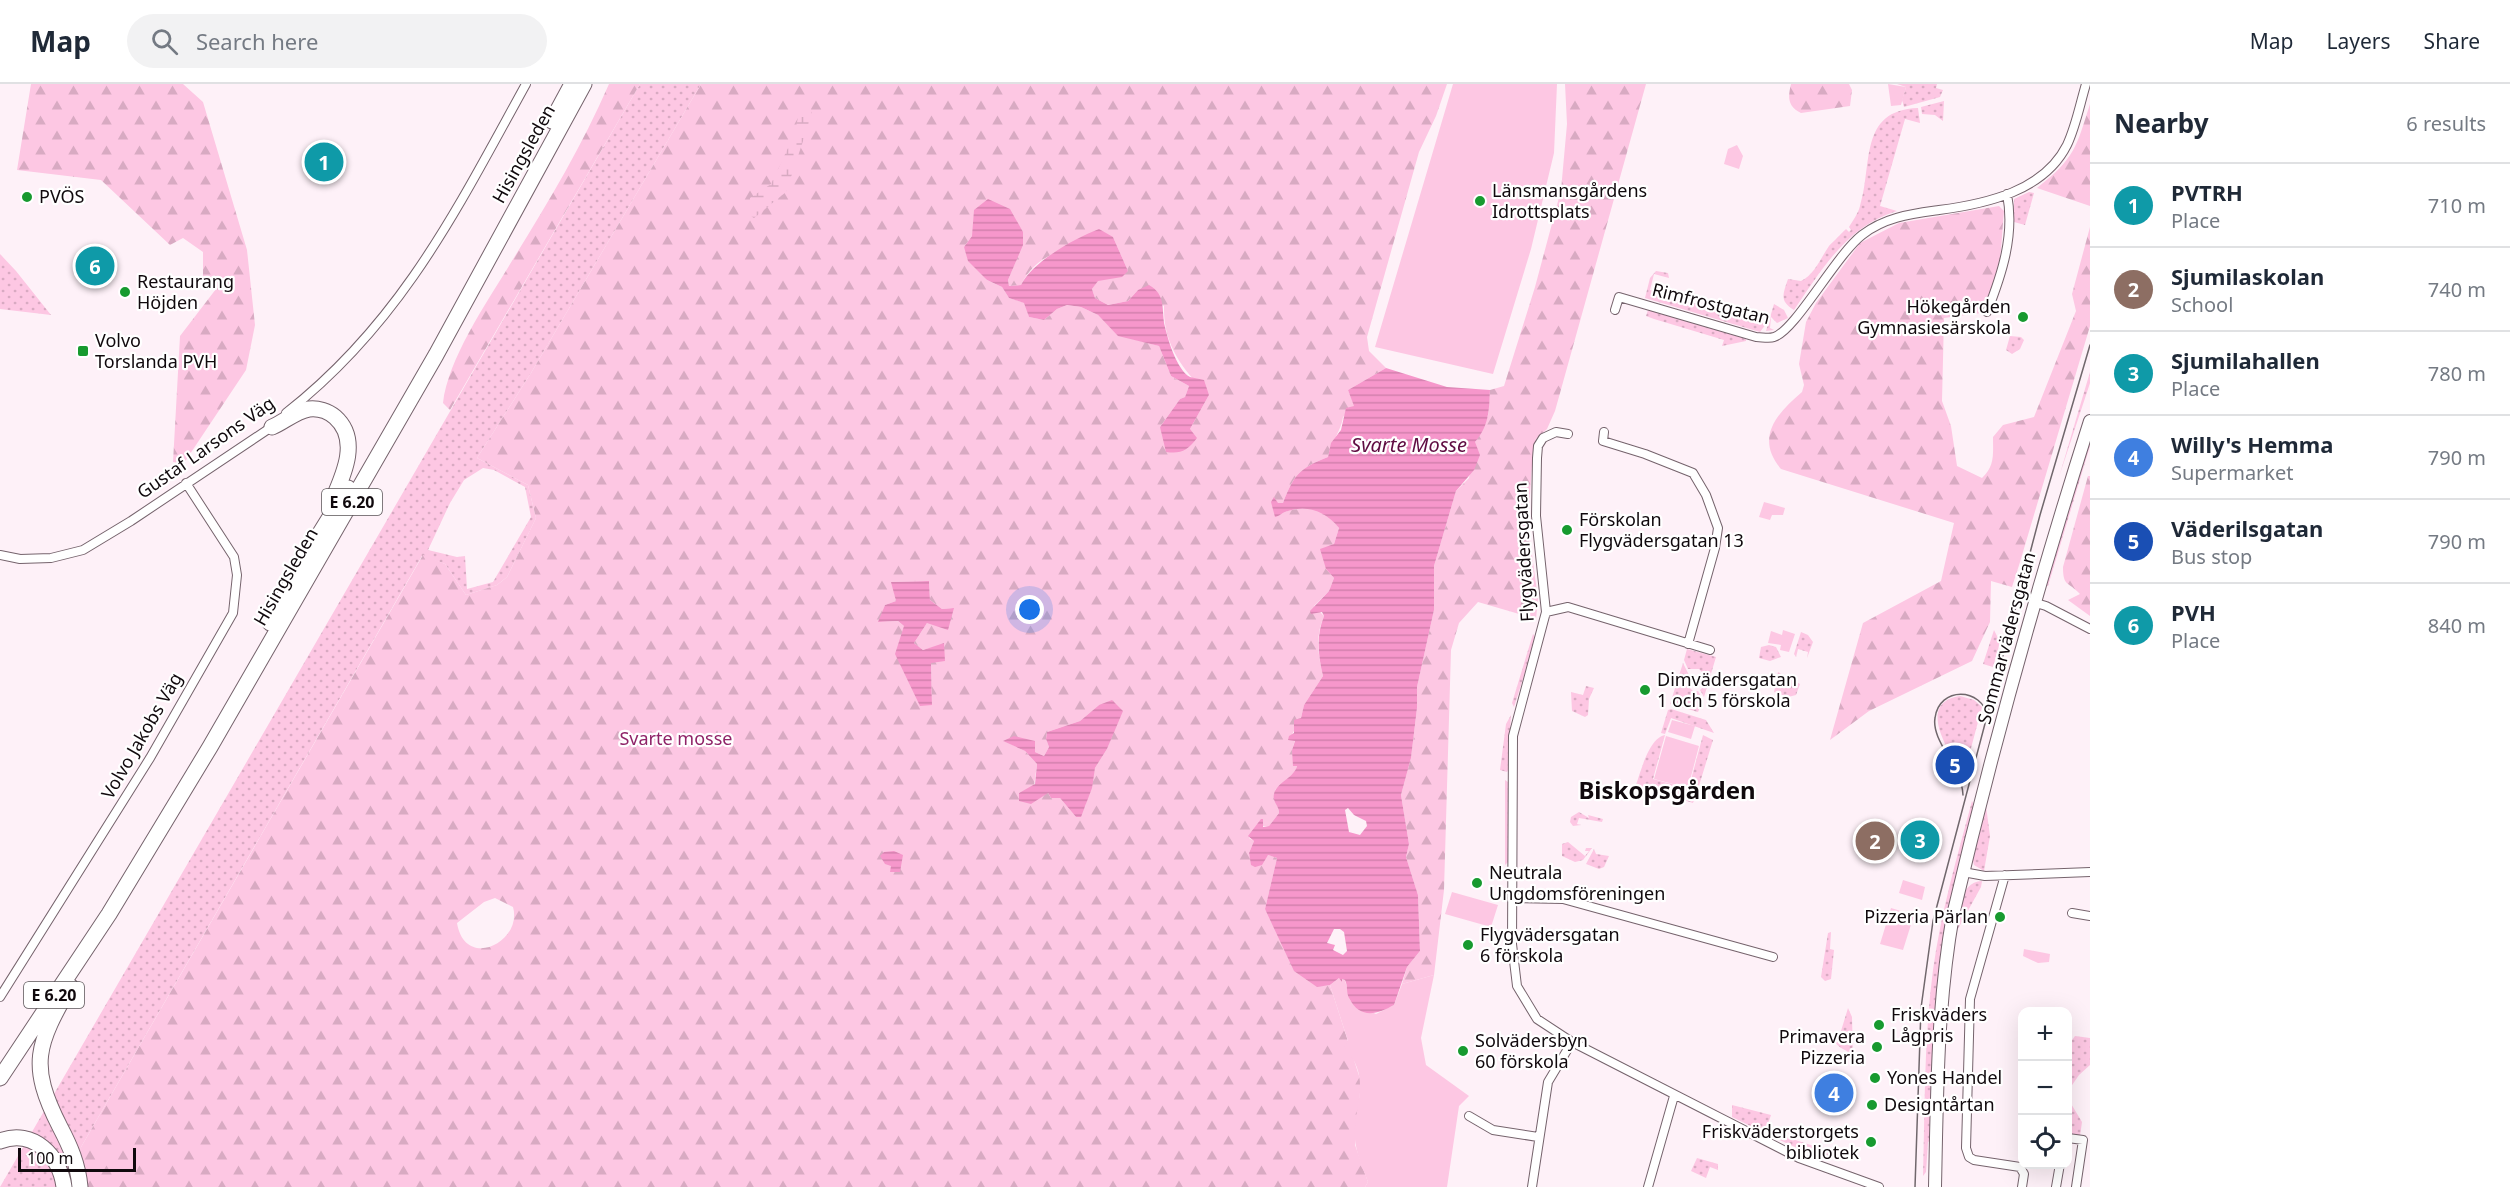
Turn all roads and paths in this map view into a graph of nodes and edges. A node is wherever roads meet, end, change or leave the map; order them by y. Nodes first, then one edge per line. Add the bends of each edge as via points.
1 (526, 84) edge
2 (572, 84) edge
3 (584, 84) edge
4 (2086, 84) edge
5 (2007, 194) junction
6 (1615, 310) dead end
7 (1987, 312) dead end
8 (2090, 421) edge
9 (272, 427) junction
10 (1604, 432) dead end
11 (1568, 434) dead end
12 (186, 483) junction
13 (327, 520) junction
14 (0, 555) edge
15 (2036, 603) junction
16 (1546, 612) junction
17 (2090, 629) edge
18 (1688, 644) junction
19 (1710, 650) dead end
20 (2090, 872) edge
21 (1963, 873) junction
22 (2005, 875) junction
23 (1512, 898) junction
24 (2072, 913) dead end
25 (109, 914) junction
26 (2090, 916) edge
27 (1773, 957) dead end
28 (0, 997) edge
29 (1572, 1042) junction
30 (1, 1057) edge
31 (0, 1078) edge
32 (1674, 1096) junction
33 (1469, 1116) dead end
34 (1538, 1137) junction
35 (2072, 1139) edge
36 (0, 1141) edge
37 (2059, 1169) edge
38 (64, 1187) edge
39 (80, 1187) edge
40 (1532, 1187) edge
41 (1648, 1187) edge
42 (1879, 1187) edge
43 (1935, 1187) edge
44 (2022, 1187) edge
45 (2056, 1187) edge
46 (2076, 1187) edge

1 - 9 street, Gustaf Larsons Väg via 445,230 398,301 347,359
2 - 13 highway, Hisingsleden / E 6.20 via 430,343
3 - 25 highway, Hisingsleden / E 6.20 via 348,509
4 - 5 street, Rimfrostgatan via 2060,158 2039,178
5 - 6 street, Rimfrostgatan via 1965,206 1906,214 1874,227 1845,251 1789,328 1775,337 1756,336 1618,297
5 - 7 street via 2007,253
8 - 15 street, Sommarvädersgatan
9 - 12 street, Gustaf Larsons Väg
9 - 13 highway via 313,409 330,413 342,425 348,456
10 - 18 street via 1603,441 1693,473 1717,522 1715,548
11 - 16 street, Flygvädersgatan via 1556,432 1543,438 1537,458 1536,516
12 - 14 street, Gustaf Larsons Väg via 82,550 51,558
12 - 28 street, Volvo Jakobs Väg via 234,557 237,575 232,613 150,758
13 - 30 highway, Hisingsleden / E 6.20 via 156,820
15 - 17 street
15 - 21 street, Sommarvädersgatan
16 - 18 street via 1568,607
16 - 23 street, Flygvädersgatan via 1513,736
18 - 19 street
20 - 22 street
21 - 22 street
21 - 43 street, Sommarvädersgatan via 1946,951 1942,991
22 - 44 street via 1970,999 1967,1153 1974,1160 2020,1167 2024,1174
23 - 27 street via 1563,899
23 - 29 street, Flygvädersgatan via 1512,951 1518,986 1537,1018
24 - 26 street
25 - 31 highway, Hisingsleden / E 6.20
25 - 39 highway via 109,926 48,1025 40,1053 43,1092 72,1151
29 - 32 street, Flygvädersgatan
29 - 34 street via 1548,1082
32 - 41 street
32 - 42 street, Flygvädersgatan via 1799,1158
33 - 34 street via 1493,1130
34 - 40 street
35 - 46 street via 2083,1140
36 - 38 highway via 24,1139 43,1147 59,1165
37 - 45 street

